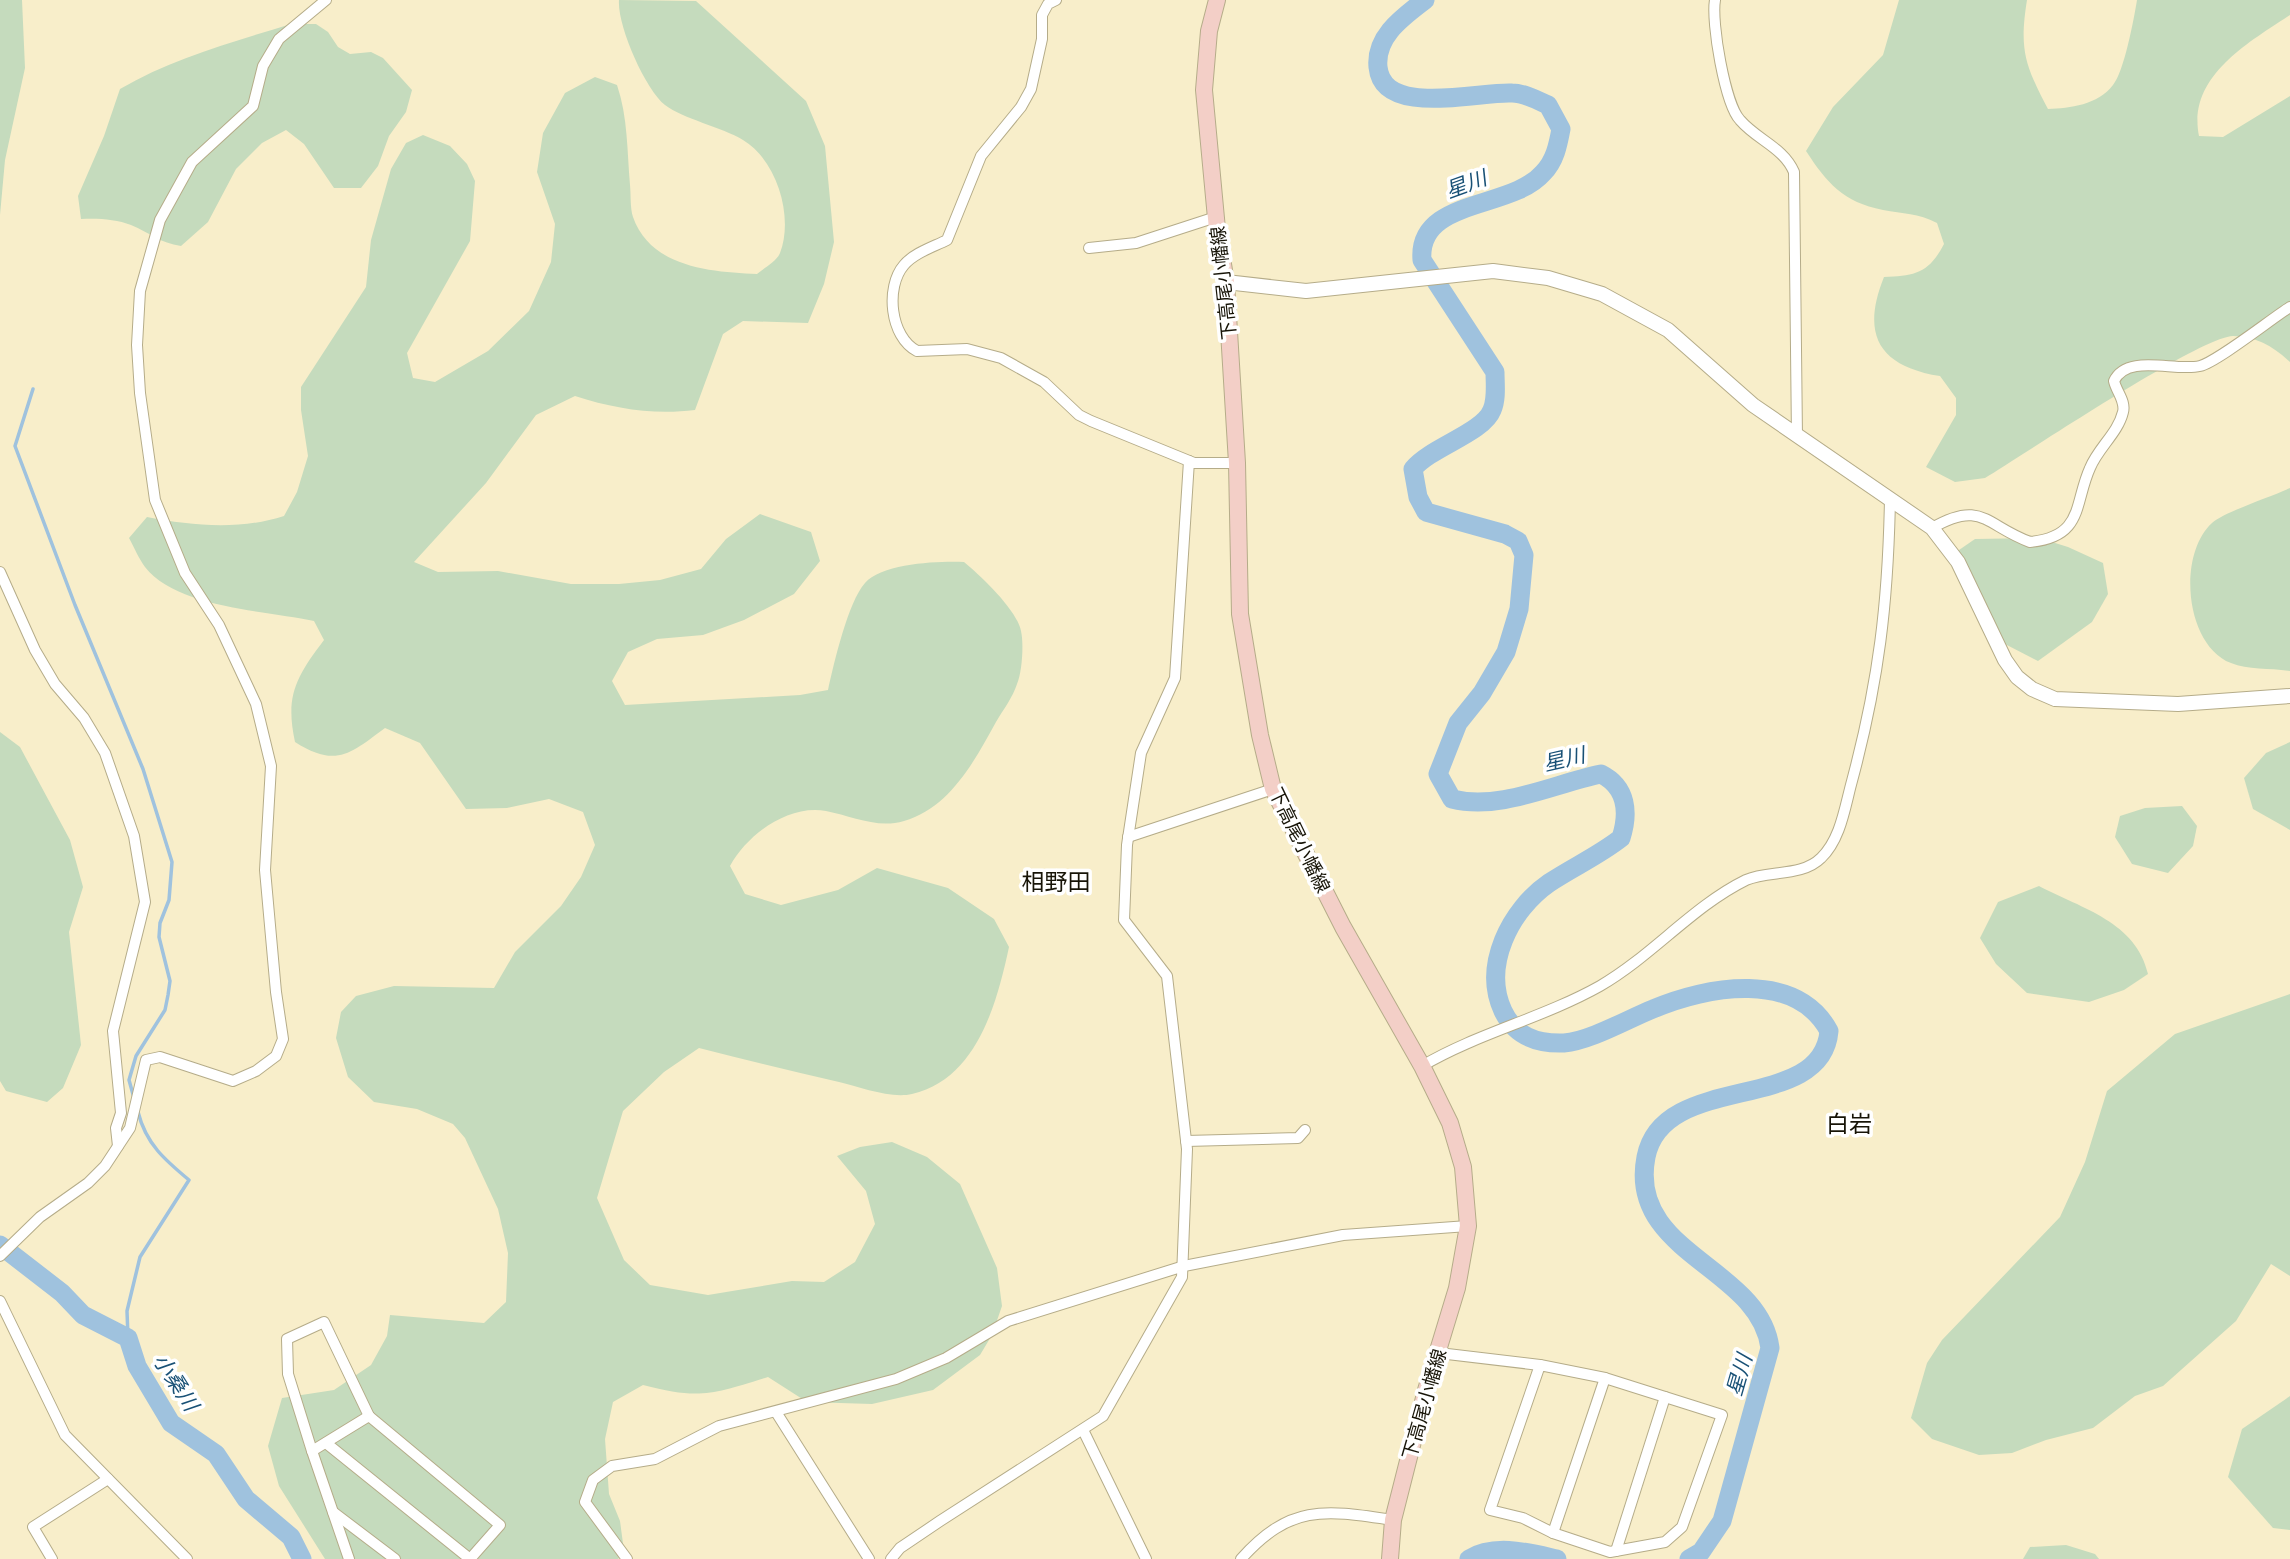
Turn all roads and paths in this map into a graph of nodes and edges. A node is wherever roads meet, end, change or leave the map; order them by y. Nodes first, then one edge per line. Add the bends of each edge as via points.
1 (326, 0) edge
2 (1056, 0) edge
3 (1217, 0) edge
4 (1715, 0) edge
5 (1216, 217) junction
6 (1088, 248) dead end
7 (1227, 282) junction
8 (2290, 307) edge
9 (1797, 437) junction
10 (1189, 461) junction
11 (1237, 463) junction
12 (1890, 499) junction
13 (1932, 528) junction
14 (0, 572) edge
15 (2290, 696) edge
16 (1273, 789) junction
17 (1128, 837) junction
18 (1422, 1066) junction
19 (1305, 1130) dead end
20 (1186, 1141) junction
21 (118, 1146) junction
22 (1468, 1226) junction
23 (0, 1256) edge
24 (1184, 1266) junction
25 (0, 1301) edge
26 (1439, 1353) junction
27 (1540, 1365) junction
28 (1605, 1378) junction
29 (1665, 1397) junction
30 (776, 1412) junction
31 (369, 1416) junction
32 (1083, 1430) junction
33 (326, 1443) junction
34 (312, 1451) junction
35 (108, 1479) junction
36 (332, 1512) junction
37 (1394, 1520) junction
38 (1553, 1533) junction
39 (1615, 1551) junction
40 (52, 1559) edge
41 (187, 1559) edge
42 (349, 1559) edge
43 (395, 1559) edge
44 (470, 1559) edge
45 (627, 1559) edge
46 (869, 1559) edge
47 (891, 1559) edge
48 (1146, 1559) edge
49 (1241, 1559) edge
50 (1390, 1559) edge

1 - 21 street via 269,51 253,106 192,162 175,190 149,251 137,335 155,500 185,573 219,625 265,733 271,766 265,870 283,1039 276,1056 233,1081 148,1058 130,1128
2 - 10 street via 1042,15 1042,39 1031,89 981,156 947,240 901,269 894,287 894,313 912,348 925,352 967,349 1002,358 1044,382 1079,415
3 - 5 main road, 下高尾小幡線 via 1204,90
4 - 9 street via 1715,29 1731,104 1739,120 1788,158 1794,172
5 - 6 street via 1136,243
5 - 7 main road, 下高尾小幡線
7 - 9 street via 1306,292 1493,271 1548,278 1613,300 1668,330
7 - 11 main road, 下高尾小幡線
8 - 13 street via 2203,365 2134,366 2118,373 2115,386 2123,404 2122,416 2090,468 2081,506 2060,532 2030,542 1984,517 1964,515 1952,516
9 - 12 street
10 - 11 street
10 - 17 street via 1175,678 1141,752
11 - 16 main road, 下高尾小幡線 via 1240,614
12 - 13 street
12 - 18 street via 1888,587 1871,709 1840,827 1821,859 1807,867 1747,879 1599,986
13 - 15 street via 1958,562 2006,660 2032,689 2055,699 2178,704
14 - 21 street via 35,650 105,753 134,836 145,902 113,1031 121,1113 116,1128
16 - 17 street
16 - 18 main road, 下高尾小幡線 via 1343,927
17 - 20 street via 1124,920 1167,976
18 - 22 main road, 下高尾小幡線 via 1450,1124 1463,1167
19 - 20 street via 1298,1138
20 - 24 street
21 - 23 street via 88,1183 40,1217
22 - 24 street via 1343,1235
22 - 26 main road, 下高尾小幡線
24 - 30 street via 1007,1321 946,1359 896,1379
24 - 32 street via 1103,1416
25 - 35 street via 65,1435
26 - 27 street
26 - 37 main road, 下高尾小幡線
27 - 28 street
27 - 38 street via 1490,1510 1523,1518
28 - 29 street
28 - 38 street
29 - 39 street
29 - 39 street via 1722,1415 1682,1527 1665,1542
30 - 45 street via 719,1426 677,1450 612,1466 593,1480 585,1502
30 - 46 street
31 - 33 street
31 - 34 street via 324,1322 287,1339 288,1374
31 - 44 street via 500,1525
32 - 47 street via 940,1521
32 - 48 street
33 - 34 street
33 - 44 street
34 - 36 street
35 - 40 street via 33,1527
35 - 41 street
36 - 42 street
36 - 43 street
37 - 49 street via 1332,1511 1306,1513 1280,1524
37 - 50 main road, 下高尾小幡線
38 - 39 street

